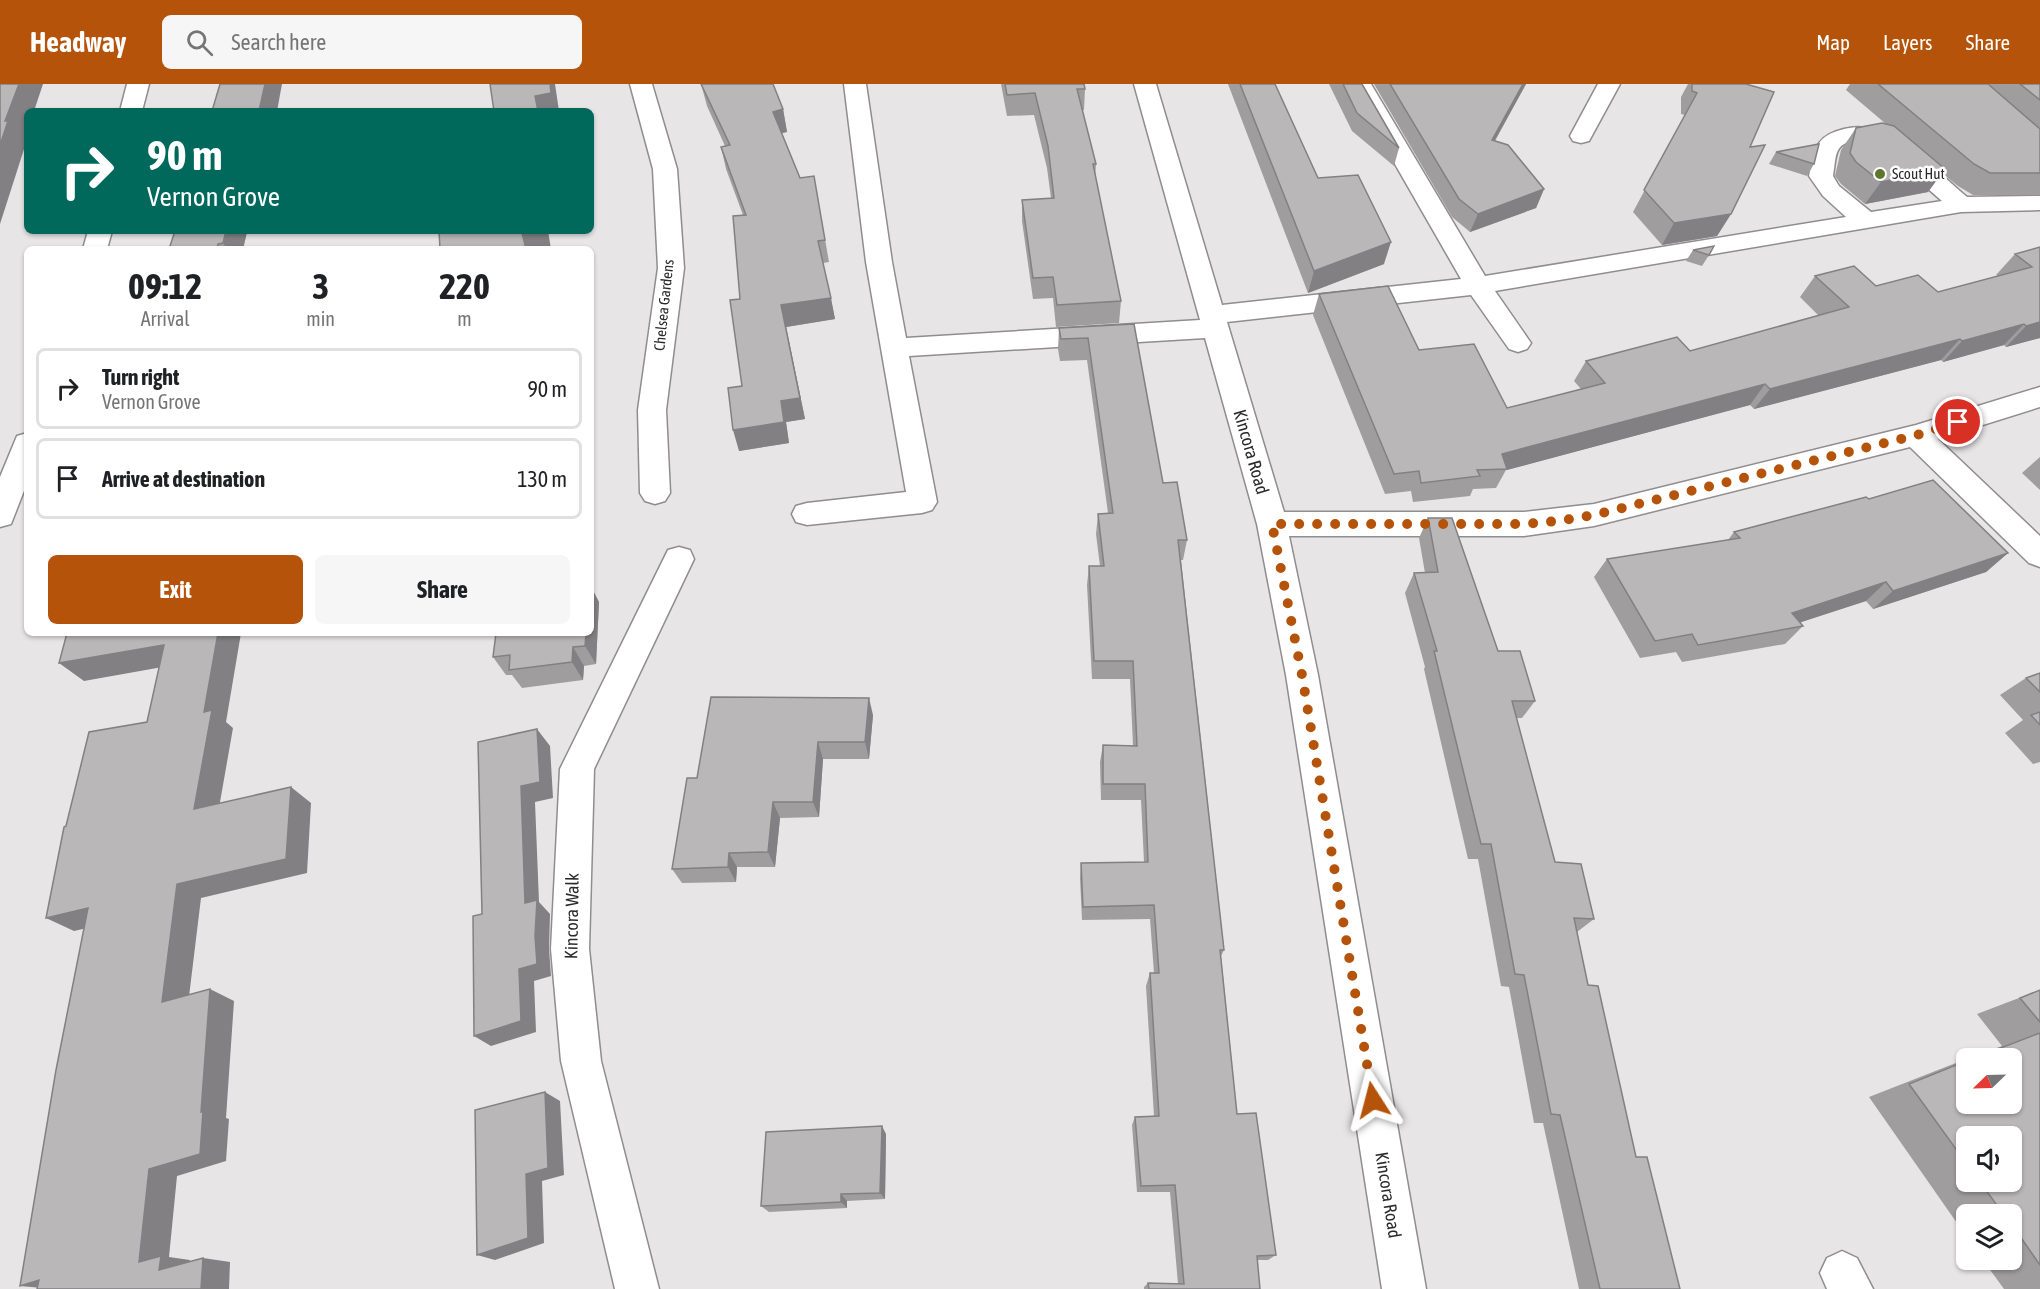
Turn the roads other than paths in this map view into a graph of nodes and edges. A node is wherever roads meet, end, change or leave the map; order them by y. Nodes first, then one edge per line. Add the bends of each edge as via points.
1 (138, 84) edge
2 (641, 84) edge
3 (855, 84) edge
4 (1145, 84) edge
5 (1360, 84) edge
6 (1609, 84) edge
7 (132, 108) edge
8 (1581, 135) dead end
9 (2040, 203) edge
10 (1961, 205) junction
11 (1865, 220) junction
12 (1478, 286) junction
13 (1213, 321) junction
14 (1518, 343) dead end
15 (894, 348) junction
16 (2040, 397) edge
17 (1917, 435) junction
18 (24, 451) edge
19 (655, 493) dead end
20 (807, 514) dead end
21 (0, 516) edge
22 (1272, 524) junction
23 (2040, 555) edge
24 (679, 559) dead end
25 (637, 1289) edge
26 (1404, 1289) edge

1 - 7 street
2 - 19 street, Chelsea Gardens via 665,169 671,268 652,410
3 - 15 street
4 - 13 street, Kincora Road
5 - 12 street
6 - 8 street
9 - 10 street
10 - 11 street
10 - 11 street via 1886,140 1859,132 1835,138 1826,150 1821,176 1831,191
11 - 12 street
12 - 13 street
12 - 14 street
13 - 15 street
13 - 22 street, Kincora Road
15 - 20 street via 922,502
16 - 17 street
17 - 22 street via 1558,521
17 - 23 street
18 - 21 street
22 - 26 street, Kincora Road via 1302,675
24 - 25 street, Kincora Walk via 577,769 570,949 581,1061

